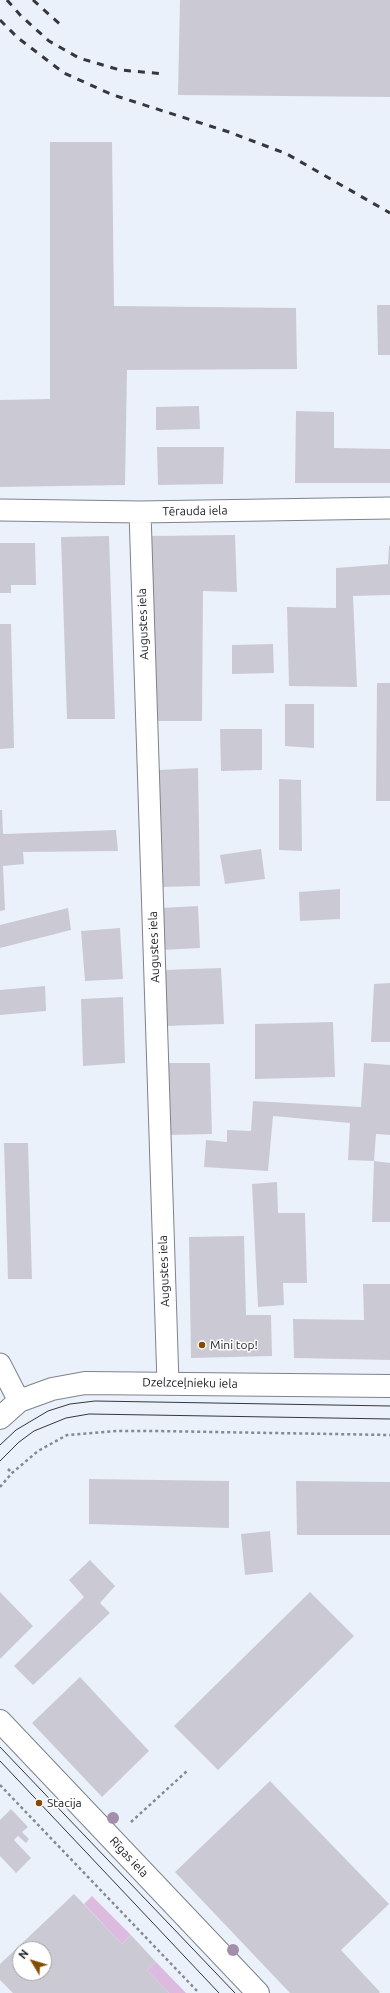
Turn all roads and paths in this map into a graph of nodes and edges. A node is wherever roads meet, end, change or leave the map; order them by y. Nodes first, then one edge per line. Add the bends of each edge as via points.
1 (390, 508) edge
2 (0, 510) edge
3 (140, 512) junction
4 (0, 1364) edge
5 (168, 1383) junction
6 (390, 1386) edge
7 (19, 1401) junction
8 (0, 1418) edge
9 (390, 1435) edge
10 (8, 1469) dead end
11 (12, 1473) junction
12 (0, 1487) edge
13 (0, 1721) edge
14 (187, 1771) dead end
15 (0, 1786) edge
16 (126, 1826) dead end
17 (199, 1993) edge
18 (258, 1993) edge

1 - 3 street, Tērauda iela
2 - 3 street, Tērauda iela
3 - 5 street, Augustes iela
4 - 7 street
5 - 6 street, Dzelzceļnieku iela
5 - 7 street, Dzelzceļnieku iela via 85,1382 52,1388
7 - 8 street, Dzelzceļnieku iela
9 - 11 path via 156,1431 67,1435 38,1451
10 - 11 path
11 - 12 path
13 - 18 street, Rīgas iela
14 - 16 path
15 - 17 path

